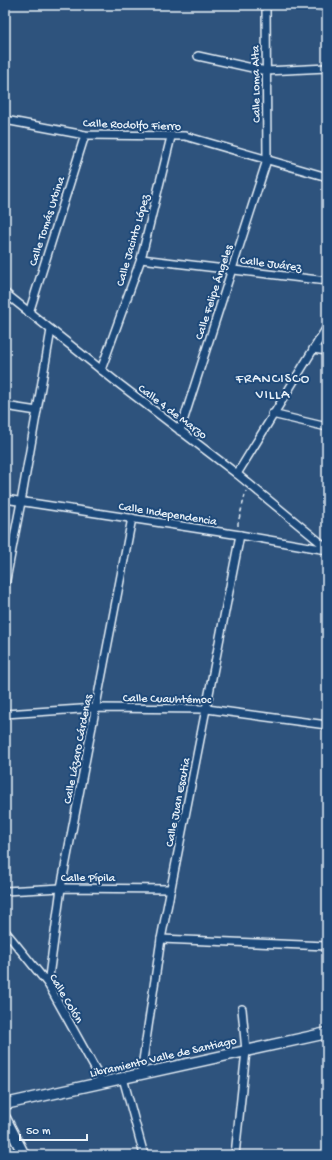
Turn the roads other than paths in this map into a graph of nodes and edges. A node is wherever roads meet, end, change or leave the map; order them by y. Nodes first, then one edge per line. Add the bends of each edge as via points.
1 (266, 5) edge
2 (317, 5) edge
3 (327, 7) edge
4 (198, 56) dead end
5 (327, 68) edge
6 (266, 71) junction
7 (5, 120) edge
8 (85, 135) junction
9 (171, 136) junction
10 (267, 160) junction
11 (327, 177) edge
12 (141, 259) junction
13 (232, 269) junction
14 (327, 280) edge
15 (5, 293) edge
16 (28, 313) junction
17 (327, 327) edge
18 (50, 330) junction
19 (313, 349) junction
20 (327, 351) edge
21 (101, 370) junction
22 (5, 406) edge
23 (37, 411) junction
24 (272, 414) junction
25 (327, 427) edge
26 (180, 431) junction
27 (237, 474) junction
28 (5, 499) edge
29 (21, 502) junction
30 (132, 518) junction
31 (240, 535) junction
32 (327, 549) edge
33 (5, 585) edge
34 (96, 708) junction
35 (206, 709) junction
36 (5, 714) edge
37 (327, 725) edge
38 (61, 888) junction
39 (171, 888) junction
40 (5, 891) edge
41 (5, 931) edge
42 (161, 938) junction
43 (327, 946) edge
44 (48, 984) junction
45 (242, 1009) dead end
46 (327, 1033) edge
47 (246, 1051) junction
48 (141, 1074) junction
49 (123, 1078) junction
50 (103, 1083) junction
51 (5, 1104) edge
52 (5, 1118) edge
53 (24, 1155) edge
54 (144, 1155) edge
55 (235, 1155) edge

1 - 6 street, Calle Loma Alta
2 - 3 street
4 - 6 street
5 - 6 street
6 - 10 street, Calle Loma Alta
7 - 8 street, Calle Rodolfo Fierro
8 - 9 street, Calle Rodolfo Fierro
8 - 16 street, Calle Tomás Urbina
9 - 10 street, Calle Rodolfo Fierro via 185,136
9 - 12 street, Calle Jacinto López
10 - 11 street, Calle Rodolfo Fierro
10 - 13 street, Calle Felipe Ángeles
12 - 13 street, Calle Juárez
12 - 21 street, Calle Jacinto López
13 - 14 street, Calle Juárez
13 - 26 street, Calle Felipe Ángeles
15 - 16 street, Calle 4 de Marzo
16 - 18 street, Calle 4 de Marzo
17 - 19 street
18 - 21 street, Calle 4 de Marzo
18 - 23 street
19 - 20 street
19 - 24 street
21 - 26 street, Calle 4 de Marzo
22 - 23 street
23 - 29 street
24 - 25 street
24 - 27 street
26 - 27 street, Calle 4 de Marzo
27 - 32 street, Calle 4 de Marzo
28 - 29 street, Calle Independencia
29 - 30 street, Calle Independencia
29 - 33 street
30 - 31 street, Calle Independencia
30 - 34 street, Calle Lázaro Cárdenas
31 - 32 street, Calle Independencia
31 - 35 street, Calle Juan Escutia
34 - 35 street, Calle Cuauhtémoc
34 - 36 street, Calle Cuauhtémoc
34 - 38 street, Calle Lázaro Cárdenas
35 - 37 street, Calle Cuauhtémoc
35 - 39 street, Calle Juan Escutia
38 - 39 street, Calle Pípila
38 - 40 street, Calle Pípila
38 - 44 street, Calle Lázaro Cárdenas
39 - 42 street, Calle Juan Escutia
41 - 44 street, Calle Colón
42 - 43 street
42 - 48 street, Calle Juan Escutia
44 - 50 street, Calle Colón
45 - 47 street
46 - 47 street, Libramiento Valle de Santiago
47 - 48 street, Libramiento Valle de Santiago
47 - 55 street
48 - 49 street, Libramiento Valle de Santiago
49 - 50 street, Libramiento Valle de Santiago
49 - 54 street
50 - 51 street, Libramiento Valle de Santiago
52 - 53 street

